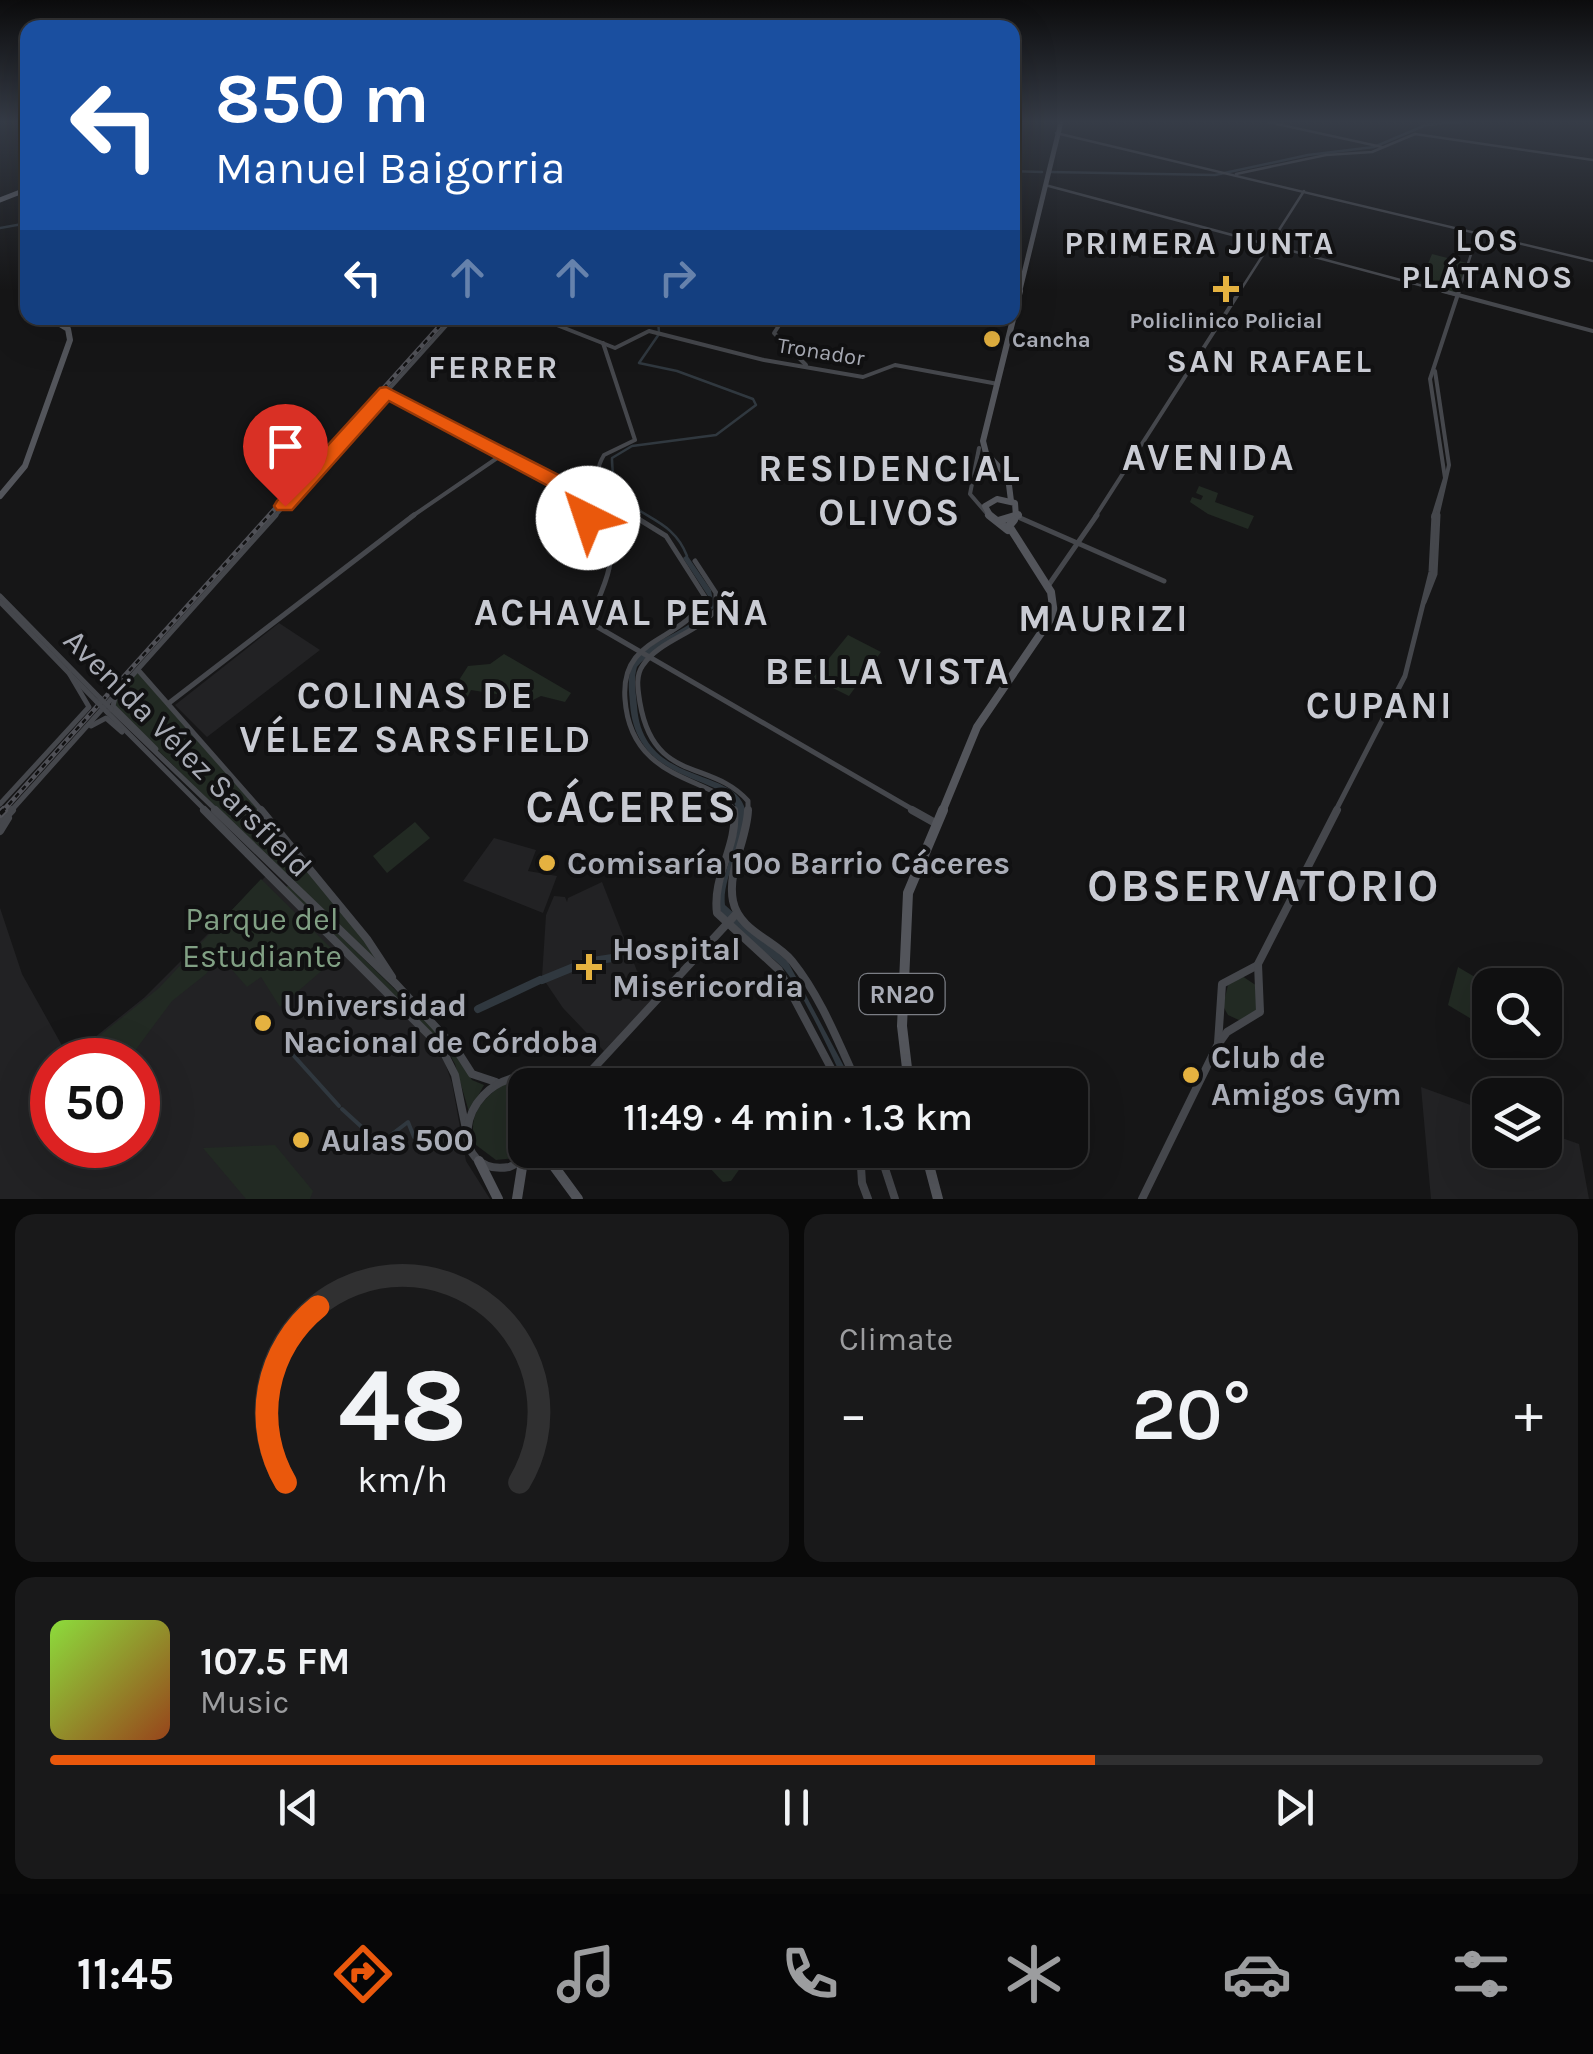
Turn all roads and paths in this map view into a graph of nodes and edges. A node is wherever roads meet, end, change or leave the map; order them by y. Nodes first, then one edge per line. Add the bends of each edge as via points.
1 (1045, 178) edge
2 (1046, 178) edge
3 (1251, 178) edge
4 (1251, 178) edge
5 (1045, 185) junction
6 (1304, 191) junction
7 (1478, 233) junction
8 (1269, 244) junction
9 (1593, 261) edge
10 (1020, 275) edge
11 (1020, 286) edge
12 (1457, 294) junction
13 (60, 325) edge
14 (448, 325) edge
15 (558, 325) edge
16 (779, 325) edge
17 (1008, 325) edge
18 (1010, 325) edge
19 (1593, 330) edge
20 (603, 343) junction
21 (808, 368) junction
22 (1433, 369) junction
23 (996, 383) junction
24 (387, 393) junction
25 (979, 448) junction
26 (504, 454) junction
27 (0, 494) edge
28 (1001, 498) junction
29 (1011, 501) junction
30 (286, 506) junction
31 (989, 516) junction
32 (1016, 518) junction
33 (998, 522) junction
34 (1018, 540) junction
35 (1078, 545) junction
36 (695, 561) dead end
37 (1164, 581) dead end
38 (1051, 585) junction
39 (0, 599) edge
40 (1424, 602) junction
41 (646, 654) junction
42 (139, 671) junction
43 (69, 674) junction
44 (121, 692) junction
45 (98, 699) junction
46 (169, 703) junction
47 (108, 708) junction
48 (160, 762) junction
49 (44, 774) junction
50 (18, 803) junction
51 (0, 804) edge
52 (0, 823) edge
53 (937, 824) junction
54 (0, 832) edge
55 (732, 919) junction
56 (1258, 964) junction
57 (1242, 974) junction
58 (396, 984) junction
59 (1259, 986) junction
60 (1222, 1012) junction
61 (1241, 1024) junction
62 (1217, 1046) junction
63 (594, 1068) edge
64 (831, 1068) edge
65 (849, 1068) edge
66 (908, 1068) edge
67 (508, 1079) edge
68 (496, 1082) junction
69 (467, 1134) junction
70 (478, 1161) junction
71 (508, 1166) edge
72 (522, 1168) edge
73 (555, 1168) edge
74 (861, 1168) edge
75 (885, 1168) edge
76 (930, 1168) edge
77 (498, 1199) edge
78 (516, 1199) edge
79 (578, 1199) edge
80 (868, 1199) edge
81 (896, 1199) edge
82 (938, 1199) edge
83 (1142, 1199) edge

1 - 10 main road
2 - 5 main road
3 - 6 main road
4 - 6 main road
5 - 8 main road
5 - 11 main road
6 - 7 main road
6 - 8 main road
7 - 9 main road
7 - 12 main road
8 - 12 main road
8 - 35 main road
12 - 19 main road
12 - 22 main road
13 - 27 main road via 70,340 26,466
14 - 24 main road
15 - 20 main road
16 - 21 main road via 774,333
17 - 23 main road
18 - 23 main road
20 - 21 main road, Tronador via 616,348 638,334 660,333
20 - 41 main road via 635,440 602,456 602,491 666,536 705,597 676,633
21 - 23 main road, Tronador via 866,377 895,365
22 - 40 main road via 1446,464
22 - 40 main road via 1450,465 1436,524 1435,574
23 - 25 main road
23 - 29 main road via 983,446 1008,477
24 - 26 main road
24 - 30 main road
25 - 28 main road via 1005,480
25 - 31 main road via 969,499
26 - 41 main road via 570,490 588,518 608,529 611,577 589,622
26 - 46 main road via 436,498
28 - 29 main road
28 - 31 main road via 986,504
29 - 32 main road via 1019,509
30 - 42 main road
30 - 47 main road
31 - 33 main road
32 - 33 main road
32 - 34 main road via 1009,526
32 - 35 main road
33 - 34 main road
34 - 38 main road
35 - 37 main road
35 - 38 main road
36 - 41 main road via 716,593 716,610 690,635
38 - 53 main road, RN20 via 1052,622 980,722
39 - 43 main road, Avenida Vélez Sarsfield
39 - 45 main road, Avenida Vélez Sarsfield
40 - 56 main road via 1406,676
41 - 53 main road
41 - 55 main road via 639,700 645,729 658,748 696,774 732,786 748,802
41 - 55 main road via 629,665 628,720 643,751 690,784 721,794 734,809 714,898 717,913
42 - 44 main road
42 - 46 main road
43 - 45 main road, Avenida Vélez Sarsfield
43 - 51 main road via 89,706
44 - 47 main road
44 - 48 main road via 114,706 154,745
45 - 47 main road, Avenida Vélez Sarsfield, bridge
46 - 58 main road via 367,939
47 - 48 main road, Avenida Vélez Sarsfield
47 - 49 main road
48 - 49 main road via 102,718
48 - 58 main road, Avenida Vélez Sarsfield
48 - 69 main road, Avenida Vélez Sarsfield via 441,1047 456,1075
49 - 50 main road
50 - 52 main road
50 - 54 main road
53 - 66 main road, RN20 via 904,903
55 - 63 main road
55 - 64 main road via 779,970
55 - 65 main road via 792,962
56 - 57 main road
56 - 59 main road
57 - 59 main road
57 - 60 main road via 1222,984
58 - 68 main road, Avenida Vélez Sarsfield via 472,1074
59 - 61 main road via 1260,1012
60 - 61 main road
60 - 62 main road
61 - 62 main road
62 - 83 main road
67 - 68 main road
68 - 69 main road via 476,1102
69 - 70 main road, Avenida Vélez Sarsfield
70 - 71 main road
70 - 77 main road
72 - 78 main road
73 - 79 main road
74 - 80 main road
75 - 81 main road
76 - 82 main road

